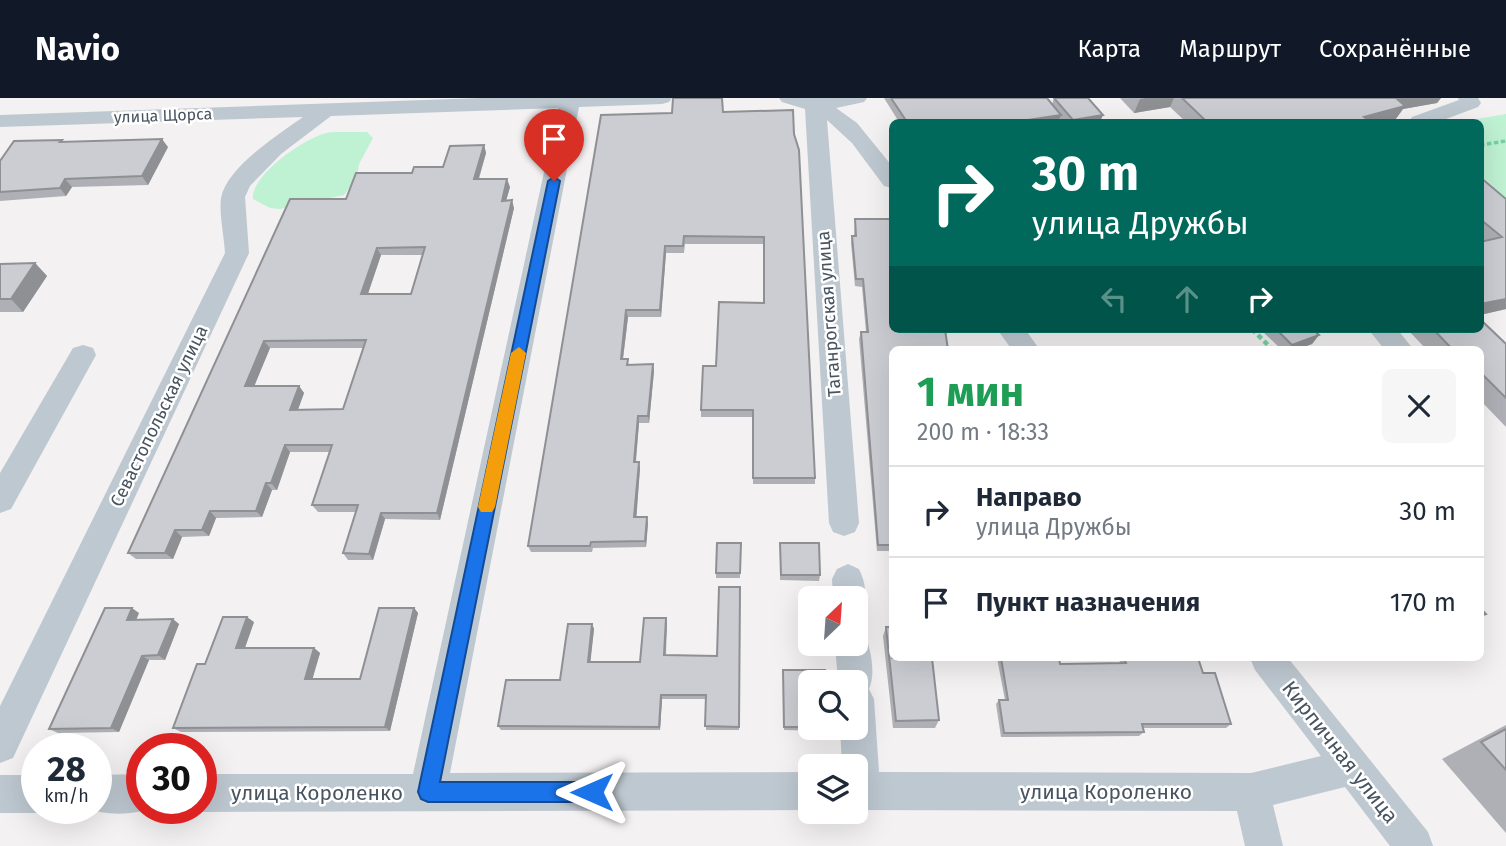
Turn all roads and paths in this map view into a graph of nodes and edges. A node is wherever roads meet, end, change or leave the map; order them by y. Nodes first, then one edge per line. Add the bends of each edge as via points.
1 (662, 98) edge
2 (789, 98) edge
3 (857, 98) edge
4 (1468, 98) edge
5 (481, 101) edge
6 (570, 101) junction
7 (815, 105) junction
8 (325, 110) junction
9 (1428, 119) edge
10 (0, 121) edge
11 (1506, 141) edge
12 (1484, 144) edge
13 (889, 177) edge
14 (1256, 333) edge
15 (1385, 333) edge
16 (1269, 346) edge
17 (1397, 346) edge
18 (83, 355) dead end
19 (0, 500) edge
20 (844, 523) dead end
21 (1269, 661) edge
22 (0, 745) edge
23 (1352, 767) junction
24 (798, 791) edge
25 (868, 791) edge
26 (428, 792) junction
27 (1251, 792) junction
28 (217, 793) edge
29 (0, 794) edge
30 (21, 794) edge
31 (1264, 846) edge
32 (1414, 846) edge

1 - 6 street, улица Щорса
2 - 7 street
3 - 7 street
4 - 9 street via 1471,103
5 - 6 street, улица Щорса
5 - 8 street, улица Щорса
6 - 26 street
7 - 13 street via 845,120
7 - 20 street, Таганрогская улица
8 - 10 street, улица Щорса
8 - 22 street, Севастопольская улица via 253,168 235,191 237,253
11 - 12 path
14 - 16 path
15 - 17 street
18 - 19 street
21 - 23 street, Кирпичная улица
23 - 27 street, улица Короленко
23 - 32 street, Кирпичная улица
24 - 26 street, улица Короленко
25 - 27 street, улица Короленко
26 - 28 street, улица Короленко
27 - 31 street
29 - 30 street

